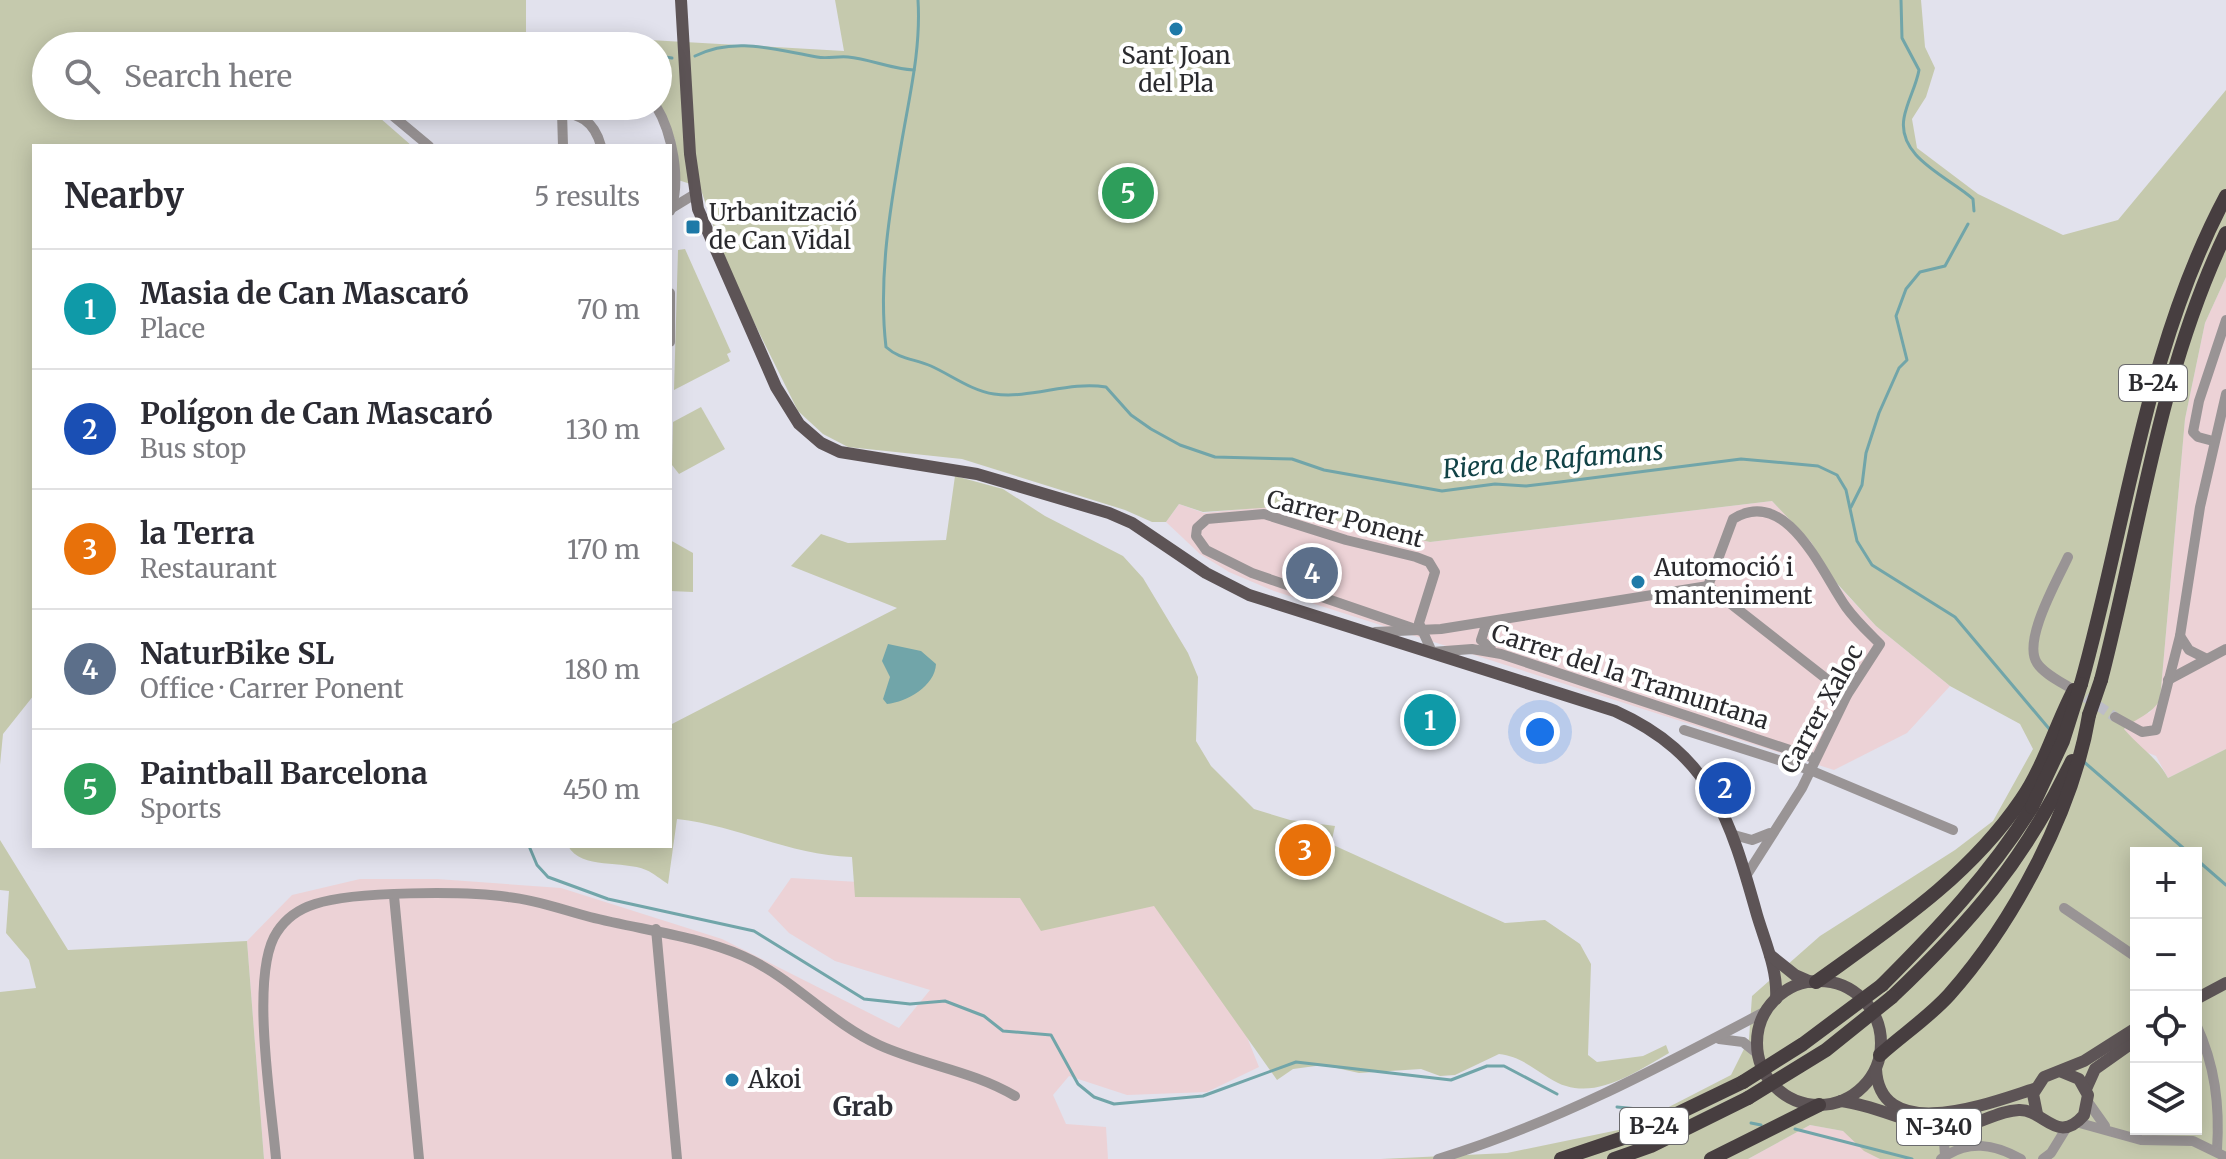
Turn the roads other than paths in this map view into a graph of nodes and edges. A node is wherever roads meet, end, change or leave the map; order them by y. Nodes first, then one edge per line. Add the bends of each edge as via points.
1 (681, 0) edge
2 (398, 120) edge
3 (562, 120) edge
4 (586, 120) edge
5 (661, 120) edge
6 (427, 144) edge
7 (563, 144) edge
8 (600, 144) edge
9 (670, 144) edge
10 (672, 150) edge
11 (674, 188) junction
12 (694, 189) junction
13 (2226, 196) edge
14 (672, 203) edge
15 (672, 209) edge
16 (2226, 233) edge
17 (2226, 320) edge
18 (2226, 394) edge
19 (2213, 441) junction
20 (2068, 557) dead end
21 (1708, 586) junction
22 (1487, 622) junction
23 (1421, 631) junction
24 (1367, 633) junction
25 (2180, 636) junction
26 (2226, 649) edge
27 (1432, 652) junction
28 (1501, 654) junction
29 (2207, 659) junction
30 (2168, 680) junction
31 (2077, 685) junction
32 (1847, 695) junction
33 (2115, 717) tunnel mouth
34 (1684, 730) dead end
35 (1814, 758) junction
36 (1810, 770) junction
37 (2027, 803) junction
38 (2047, 825) junction
39 (1774, 829) junction
40 (1953, 830) dead end
41 (1734, 835) junction
42 (1746, 876) junction
43 (394, 896) junction
44 (2064, 908) dead end
45 (656, 929) junction
46 (2130, 953) edge
47 (1770, 955) junction
48 (1813, 982) junction
49 (2221, 986) edge
50 (2202, 996) edge
51 (1776, 999) junction
52 (1766, 1011) junction
53 (2130, 1032) edge
54 (2202, 1038) edge
55 (1717, 1039) junction
56 (2130, 1044) edge
57 (1758, 1054) junction
58 (1878, 1062) junction
59 (2062, 1072) junction
60 (2034, 1089) junction
61 (1015, 1096) dead end
62 (2087, 1096) junction
63 (1841, 1101) junction
64 (1819, 1105) junction
65 (2042, 1119) junction
66 (2072, 1124) junction
67 (1936, 1127) junction
68 (2109, 1130) junction
69 (2055, 1146) junction
70 (2217, 1150) junction
71 (1943, 1157) edge
72 (2226, 1157) edge
73 (276, 1159) edge
74 (419, 1159) edge
75 (677, 1159) edge
76 (1438, 1159) edge
77 (1561, 1159) edge
78 (1614, 1159) edge
79 (1711, 1159) edge
80 (2021, 1159) edge
81 (2043, 1159) edge

1 - 12 main road
2 - 6 street
3 - 7 street
4 - 8 street via 595,127
5 - 9 street
10 - 11 street
11 - 12 street
11 - 14 street
12 - 15 street
12 - 24 main road via 708,237 776,387 799,424 821,443 863,457 977,474 1109,513 1238,590
13 - 31 highway, B-24 via 2196,258 2160,358
16 - 38 highway, B-24, bridge via 2189,322 2166,398 2101,680
17 - 19 street via 2193,432
18 - 19 street
19 - 25 street
20 - 31 street via 2037,628 2033,650 2038,666
21 - 22 street, Carrer Ponent
21 - 32 street
21 - 32 street, Carrer Xaloc via 1733,519 1752,510 1782,519 1880,644
22 - 23 street, Carrer Ponent
22 - 28 street via 1481,640
23 - 23 street, Carrer Ponent via 1252,573 1206,550 1197,528 1207,519 1264,514 1429,562 1435,572
23 - 24 street, Carrer Ponent
23 - 27 street
24 - 27 main road
25 - 29 street via 2189,650
25 - 30 street
26 - 29 street
27 - 28 street, Carrer del la Tramuntana via 1472,649
27 - 41 main road via 1639,722 1701,774
28 - 35 street, Carrer del la Tramuntana
29 - 30 street
30 - 33 street via 2156,730 2142,732
31 - 37 highway, B-24, bridge via 2063,741
32 - 35 street, Carrer Xaloc
34 - 36 street
35 - 36 street, Carrer Xaloc
36 - 39 street, Carrer Xaloc
36 - 40 street
37 - 48 highway via 1951,881
37 - 77 highway, B-24, bridge via 1970,892 1882,985 1813,1038 1743,1082 1635,1134
38 - 58 highway via 2001,926 1975,963
38 - 78 highway, B-24, bridge via 1956,936 1826,1050 1694,1126
39 - 41 street via 1752,840
39 - 42 street, Carrer Xaloc
41 - 42 main road
42 - 47 main road
43 - 45 street via 507,897
43 - 73 street via 338,899 305,908 282,925 271,944 263,982
43 - 74 street
44 - 46 street
45 - 61 street via 754,962 857,1034
45 - 75 street
47 - 48 main road
47 - 51 main road
48 - 51 main road
48 - 58 main road, N-340 via 1844,987 1866,1003 1879,1028
49 - 50 main road
51 - 52 main road
52 - 55 street
52 - 57 main road
53 - 59 main road, N-340
54 - 70 street via 2212,1062
55 - 57 street via 1743,1042
55 - 76 street via 1532,1126
56 - 62 main road via 2095,1069
57 - 64 main road, N-340 via 1764,1072 1783,1094
58 - 60 main road, N-340 via 1878,1084 1886,1096 1921,1113 1964,1112
58 - 63 main road, N-340 via 1865,1086
59 - 60 main road, N-340 via 2044,1077
59 - 62 main road via 2079,1079
60 - 65 main road via 2033,1101
62 - 66 main road
62 - 68 street
63 - 64 main road, N-340
63 - 67 main road, N-340
64 - 79 highway
65 - 66 main road, N-340
65 - 67 main road, N-340 via 2019,1110 1963,1127
65 - 69 street
66 - 68 street
66 - 69 street
67 - 71 street via 1944,1141
68 - 70 street via 2141,1140 2193,1141
69 - 81 street
70 - 72 street
71 - 80 street via 1974,1144 1991,1145

